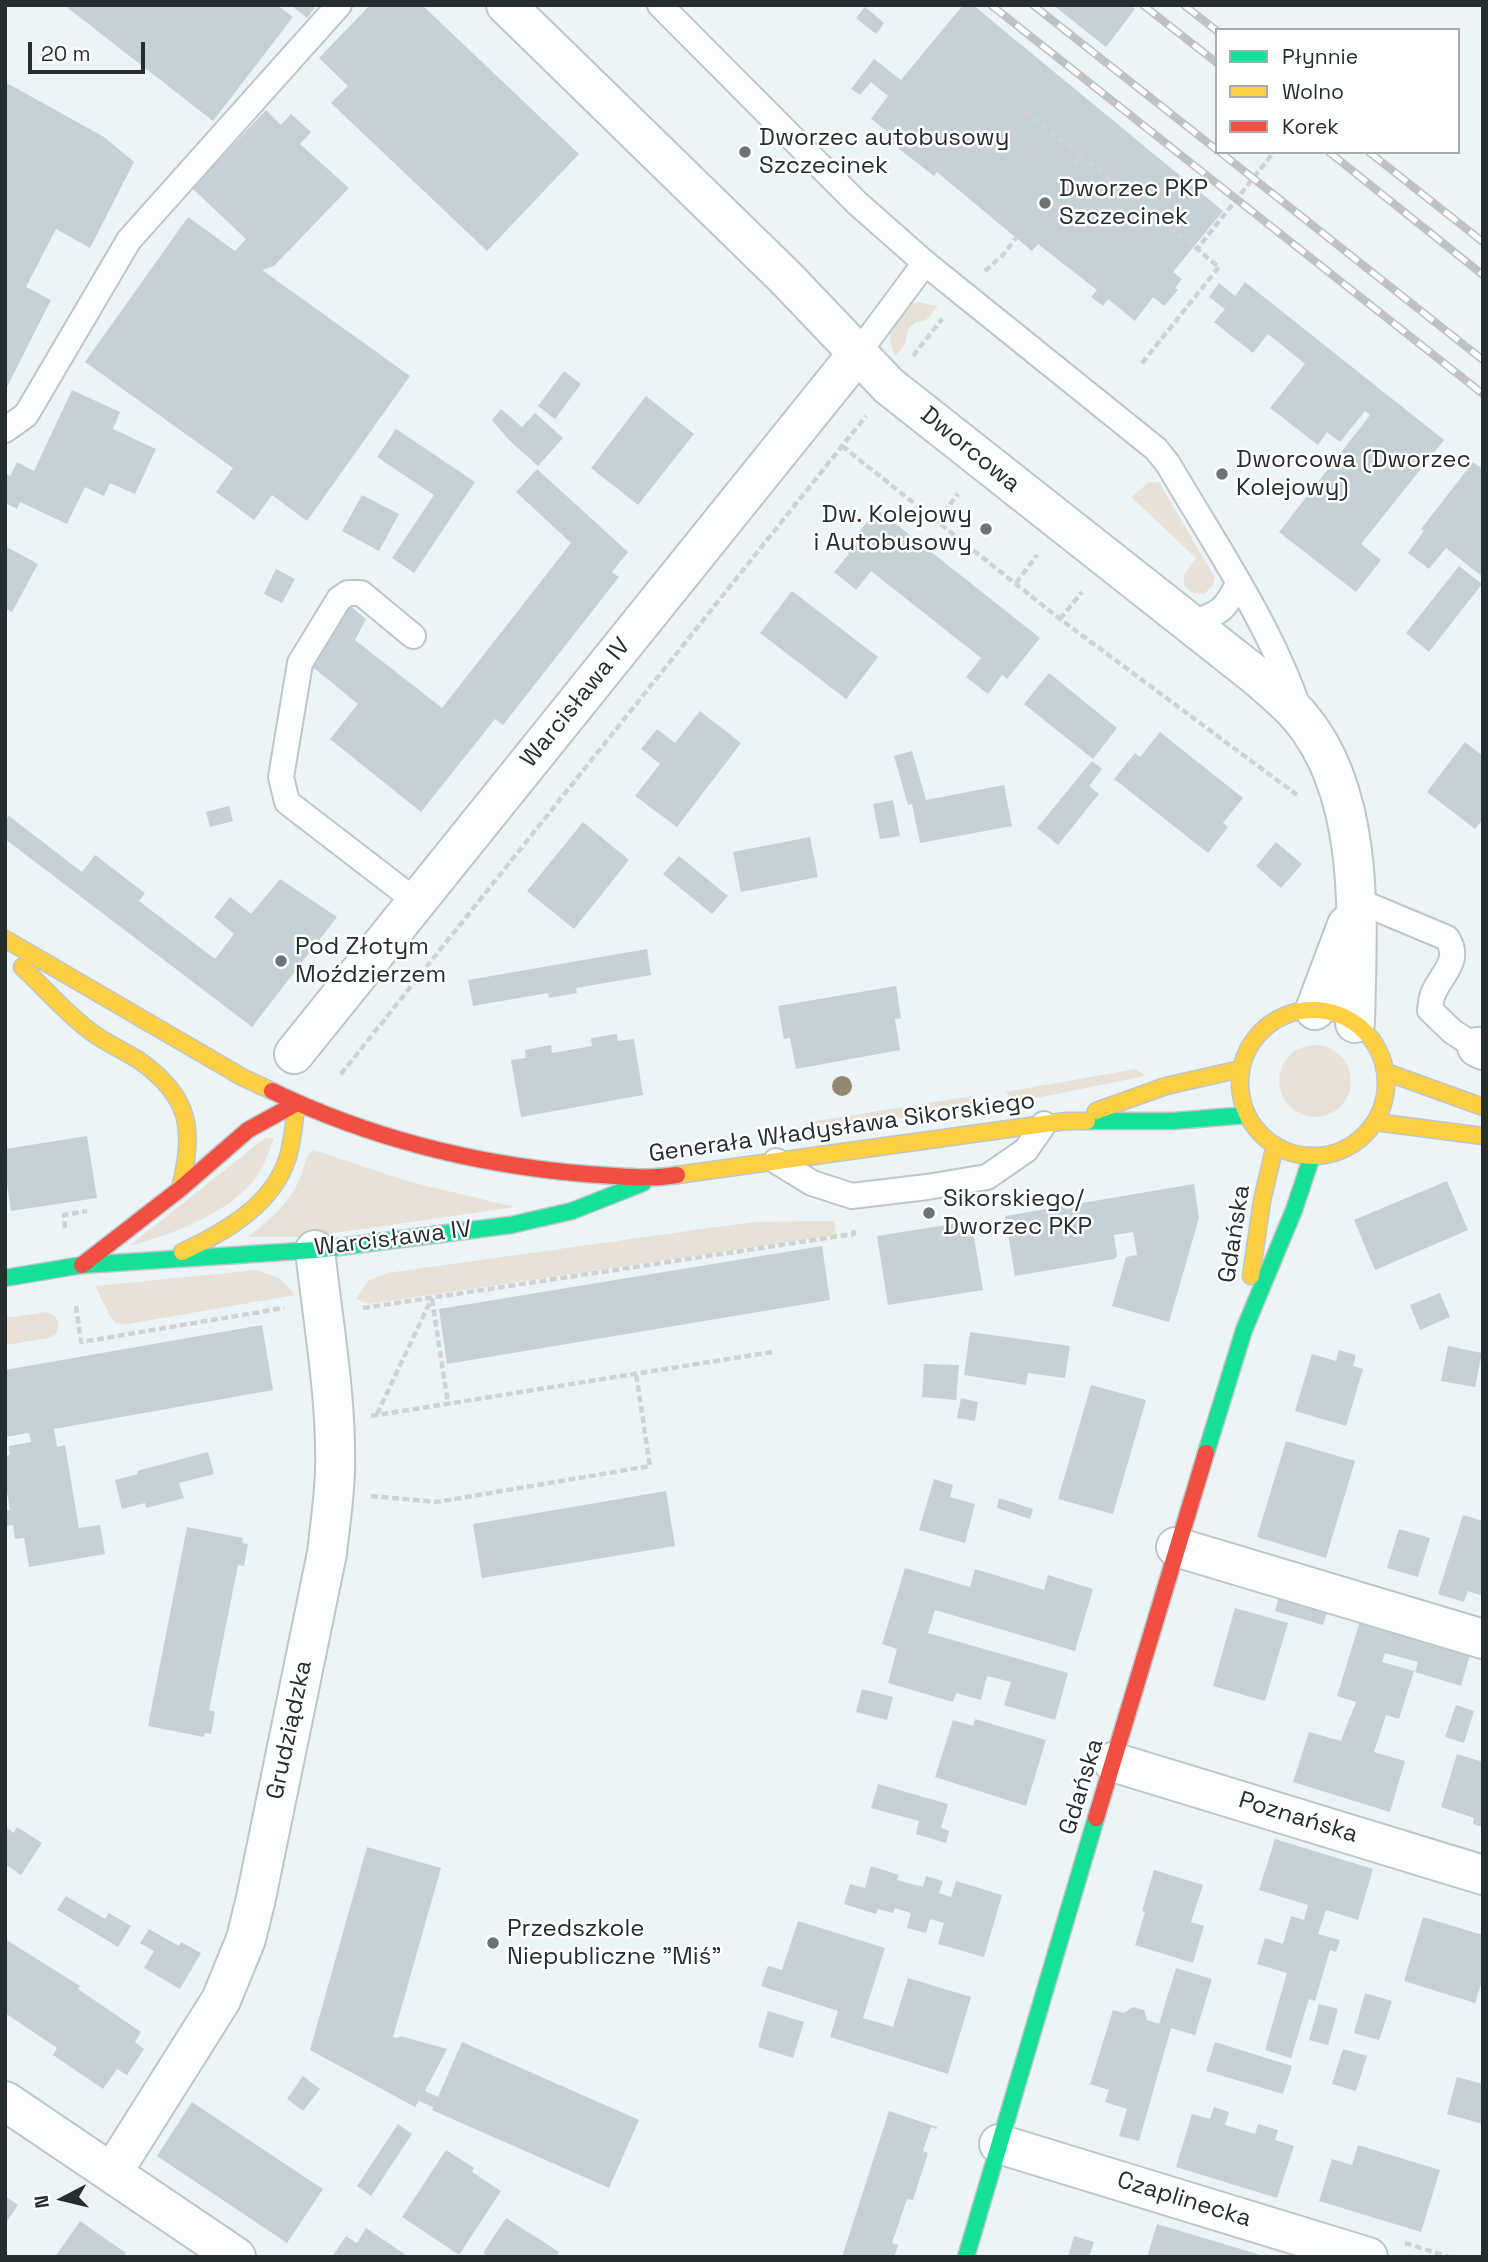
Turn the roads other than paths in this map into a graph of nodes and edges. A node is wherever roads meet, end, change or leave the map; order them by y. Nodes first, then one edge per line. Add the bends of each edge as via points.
1 (339, 5) edge
2 (660, 5) edge
3 (523, 11) edge
4 (925, 263) junction
5 (858, 353) junction
6 (5, 430) edge
7 (1238, 583) junction
8 (1191, 623) junction
9 (413, 636) dead end
10 (1301, 717) junction
11 (1356, 900) junction
12 (417, 902) junction
13 (5, 939) edge
14 (5, 952) edge
15 (1315, 1010) junction
16 (1355, 1023) junction
17 (1480, 1048) edge
18 (294, 1054) dead end
19 (1241, 1069) junction
20 (1385, 1072) junction
21 (297, 1103) junction
22 (1483, 1107) edge
23 (1247, 1115) junction
24 (1055, 1122) junction
25 (1375, 1122) junction
26 (1483, 1136) edge
27 (1275, 1145) junction
28 (1312, 1156) junction
29 (776, 1161) junction
30 (652, 1179) junction
31 (180, 1189) junction
32 (316, 1250) junction
33 (168, 1259) junction
34 (82, 1265) junction
35 (5, 1278) edge
36 (1244, 1331) junction
37 (1176, 1547) junction
38 (1483, 1639) edge
39 (1113, 1762) junction
40 (1483, 1875) edge
41 (5, 2101) edge
42 (999, 2144) junction
43 (112, 2173) junction
44 (236, 2257) edge
45 (966, 2257) edge
46 (1368, 2257) edge

1 - 6 lane via 129,240 26,415
2 - 4 lane via 857,202
3 - 5 street, Dworcowa
4 - 5 lane
4 - 7 lane via 1156,449
5 - 8 street, Dworcowa via 889,386
5 - 12 street, Warcisława IV
7 - 8 lane via 1223,610
7 - 10 lane via 1288,678
8 - 10 street, Dworcowa
9 - 12 lane via 361,593 340,598 300,663 281,777 287,802
10 - 11 street, Dworcowa via 1338,789 1350,834
11 - 15 street, Dworcowa
11 - 16 street, Dworcowa
11 - 17 lane via 1447,938 1453,955 1432,995 1430,1010 1453,1032
12 - 18 street, Warcisława IV
13 - 21 street, Generała Władysława Sikorskiego via 242,1077
14 - 31 street via 93,1033 176,1091 188,1120 188,1157
15 - 16 street via 1336,1013
15 - 19 street via 1290,1013 1267,1026 1250,1045
16 - 20 street via 1370,1036
19 - 23 street via 1240,1092
19 - 24 street, Generała Władysława Sikorskiego via 1166,1086
20 - 22 street
20 - 25 street via 1385,1098
21 - 30 street, Generała Władysława Sikorskiego via 391,1137 489,1162
21 - 31 street, Warcisława IV via 248,1130
21 - 33 street, Warcisława IV via 287,1160 270,1191 243,1218
23 - 24 street, Generała Władysława Sikorskiego
23 - 27 street
24 - 29 street, Generała Władysława Sikorskiego
24 - 29 lane via 1026,1150 986,1177 915,1188 852,1196 812,1183
25 - 26 street
25 - 28 street via 1348,1147
27 - 28 street
27 - 36 street, Gdańska via 1262,1201
28 - 36 street, Gdańska
29 - 30 street, Generała Władysława Sikorskiego
30 - 32 street, Warcisława IV via 572,1211 511,1225
31 - 34 street, Warcisława IV
32 - 33 street, Warcisława IV
32 - 43 street, Grudziądzka via 334,1429 332,1511 256,1898 222,2000
33 - 34 street, Warcisława IV
34 - 35 street, Warcisława IV
36 - 37 street, Gdańska
37 - 38 street
37 - 39 street, Gdańska
39 - 40 street, Poznańska
39 - 42 street, Gdańska
41 - 43 street
42 - 45 street, Gdańska
42 - 46 street, Czaplinecka
43 - 44 street

